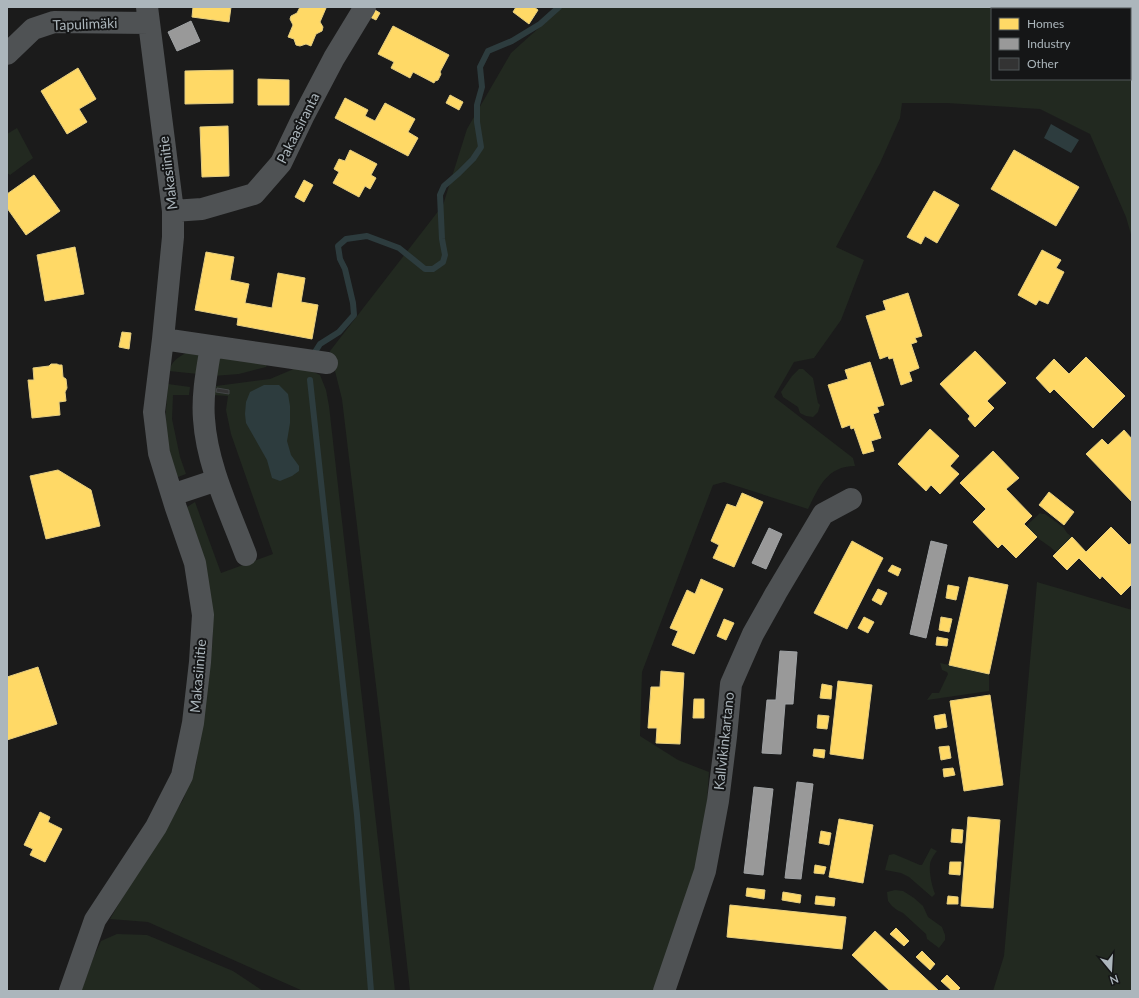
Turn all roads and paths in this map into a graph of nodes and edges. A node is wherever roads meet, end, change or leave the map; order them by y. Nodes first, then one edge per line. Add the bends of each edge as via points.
1 (365, 7) edge
2 (148, 15) edge
3 (7, 54) edge
4 (174, 210) junction
5 (163, 339) junction
6 (211, 346) junction
7 (327, 363) dead end
8 (217, 480) junction
9 (172, 495) junction
10 (851, 499) dead end
11 (246, 555) dead end
12 (70, 991) edge
13 (664, 991) edge

1 - 4 street, Pakaasiranta via 334,58 281,164 254,194 202,209
2 - 3 street, Tapulimäki via 54,22 33,29
2 - 4 street, Makasiinitie
4 - 5 street, Makasiinitie
5 - 6 street
5 - 9 street, Makasiinitie via 154,412 159,453
6 - 7 street
6 - 8 street via 204,418 207,448
8 - 9 street
8 - 11 street
9 - 12 street, Makasiinitie via 195,563 203,615 193,723 182,776 156,826 95,920
10 - 13 street, Kallvikinkartano via 823,514 753,634 731,684 718,801 706,864

